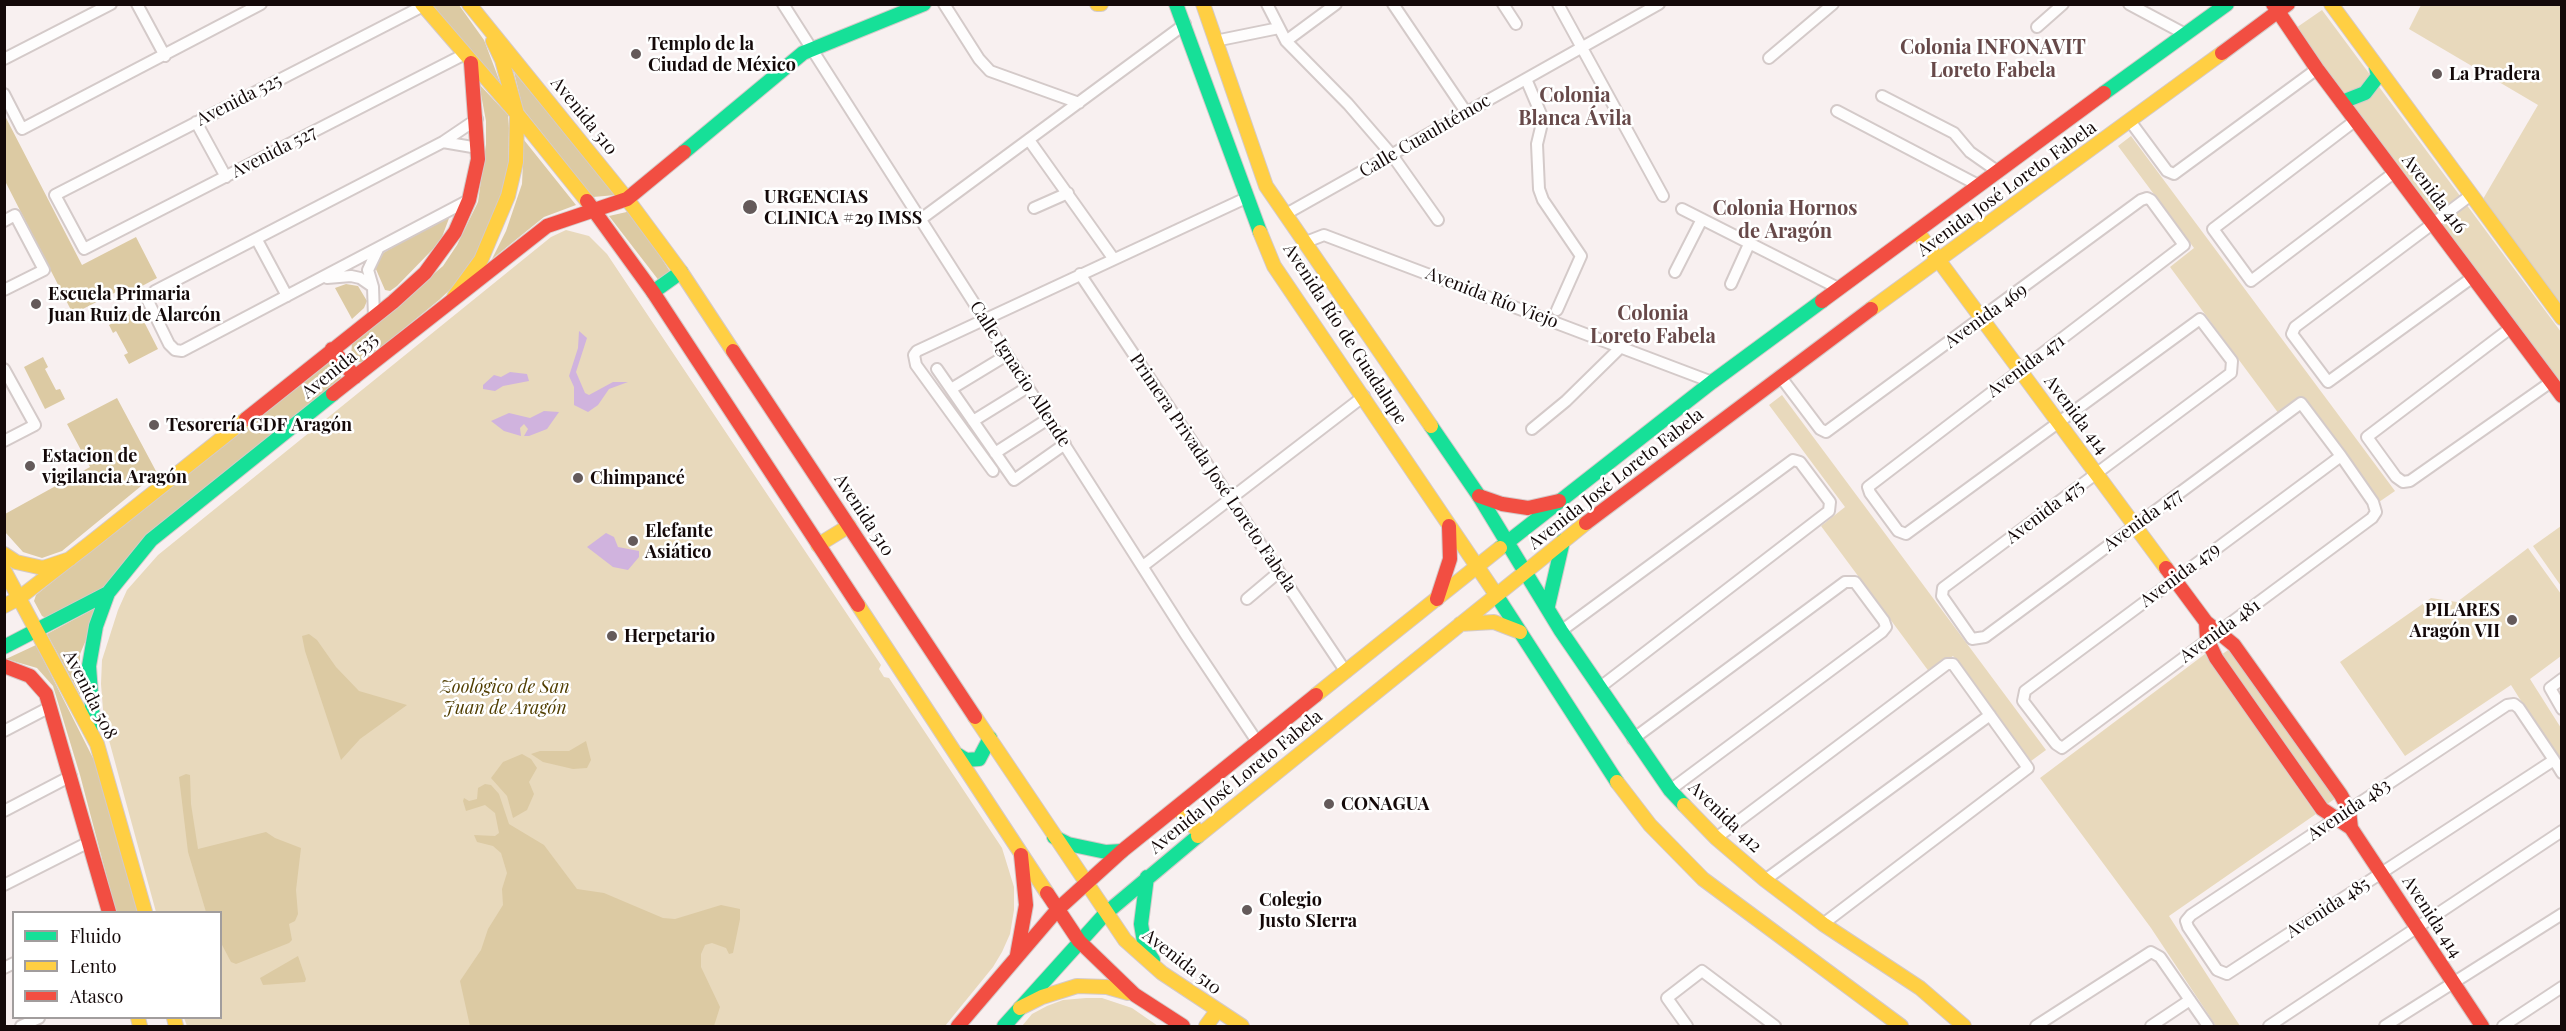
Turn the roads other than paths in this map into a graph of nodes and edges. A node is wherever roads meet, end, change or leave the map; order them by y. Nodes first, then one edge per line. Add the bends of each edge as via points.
1 (111, 4) edge
2 (137, 4) edge
3 (261, 4) edge
4 (469, 4) edge
5 (783, 4) edge
6 (924, 4) edge
7 (944, 4) edge
8 (1176, 4) edge
9 (1203, 4) edge
10 (1267, 4) edge
11 (1336, 4) edge
12 (1393, 4) edge
13 (1503, 4) edge
14 (1558, 4) edge
15 (1659, 4) edge
16 (1833, 4) edge
17 (2063, 4) edge
18 (2129, 4) edge
19 (2227, 4) edge
20 (2331, 4) edge
21 (422, 5) edge
22 (2280, 7) edge
23 (1185, 24) junction
24 (1516, 24) dead end
25 (2037, 27) dead end
26 (1279, 28) junction
27 (2185, 34) junction
28 (1215, 41) junction
29 (1286, 41) junction
30 (1582, 46) junction
31 (811, 50) junction
32 (165, 56) junction
33 (508, 58) junction
34 (1769, 58) dead end
35 (4, 59) edge
36 (467, 59) junction
37 (2376, 67) junction
38 (2317, 69) junction
39 (1526, 79) junction
40 (4, 94) edge
41 (1882, 96) dead end
42 (2342, 102) junction
43 (1079, 103) junction
44 (1837, 111) dead end
45 (1466, 112) junction
46 (516, 114) junction
47 (477, 119) junction
48 (2130, 120) junction
49 (2356, 120) junction
50 (196, 122) junction
51 (1029, 140) junction
52 (443, 142) junction
53 (478, 148) junction
54 (1392, 155) junction
55 (1997, 171) junction
56 (2395, 172) junction
57 (226, 177) junction
58 (1978, 185) junction
59 (1068, 193) junction
60 (2471, 195) junction
61 (1663, 196) dead end
62 (1246, 198) junction
63 (2147, 198) joint
64 (627, 199) junction
65 (469, 200) junction
66 (1034, 208) dead end
67 (1682, 209) dead end
68 (595, 211) junction
69 (1286, 214) junction
70 (921, 219) junction
71 (1702, 219) junction
72 (1438, 220) dead end
73 (4, 221) edge
74 (2434, 224) junction
75 (1917, 231) junction
76 (257, 240) junction
77 (1306, 242) junction
78 (1750, 242) junction
79 (379, 248) junction
80 (84, 249) joint
81 (1113, 258) junction
82 (1939, 261) junction
83 (681, 272) junction
84 (1675, 272) dead end
85 (1080, 274) junction
86 (2473, 277) junction
87 (320, 279) junction
88 (1731, 284) dead end
89 (373, 287) junction
90 (1838, 288) junction
91 (4, 290) edge
92 (652, 292) junction
93 (287, 296) junction
94 (454, 297) junction
95 (1557, 310) dead end
96 (374, 317) junction
97 (2562, 318) edge
98 (1982, 319) junction
99 (986, 320) junction
100 (2512, 327) junction
101 (1620, 348) junction
102 (332, 349) junction
103 (1007, 355) junction
104 (5, 368) edge
105 (937, 369) dead end
106 (2021, 371) junction
107 (1780, 376) junction
108 (355, 377) junction
109 (1712, 382) junction
110 (2551, 382) junction
111 (1028, 387) junction
112 (951, 389) junction
113 (1364, 396) junction
114 (2562, 396) edge
115 (1048, 419) junction
116 (973, 421) junction
117 (2059, 423) junction
118 (1532, 429) dead end
119 (4, 441) edge
120 (1065, 444) junction
121 (995, 453) junction
122 (2341, 456) junction
123 (993, 471) dead end
124 (2097, 474) junction
125 (1479, 496) junction
126 (1232, 500) junction
127 (1559, 501) junction
128 (1449, 522) junction
129 (849, 525) junction
130 (2135, 525) junction
131 (1563, 541) junction
132 (1507, 542) junction
133 (818, 545) junction
134 (4, 554) edge
135 (70, 559) junction
136 (1143, 566) junction
137 (1477, 566) junction
138 (4, 570) edge
139 (1279, 572) junction
140 (1526, 572) junction
141 (2175, 579) junction
142 (108, 593) junction
143 (1497, 595) junction
144 (19, 598) junction
145 (1247, 599) dead end
146 (1437, 599) junction
147 (4, 606) edge
148 (1548, 606) junction
149 (2206, 622) junction
150 (1460, 624) junction
151 (36, 631) junction
152 (1561, 631) junction
153 (2219, 631) junction
154 (1520, 633) junction
155 (1985, 637) joint
156 (2207, 639) junction
157 (4, 647) edge
158 (4, 666) edge
159 (1346, 672) junction
160 (2562, 679) edge
161 (1599, 688) junction
162 (50, 708) junction
163 (2562, 709) edge
164 (1990, 715) junction
165 (4, 731) edge
166 (90, 731) junction
167 (990, 738) junction
168 (1633, 739) junction
169 (1258, 743) junction
170 (2062, 748) joint
171 (958, 755) junction
172 (2554, 760) junction
173 (2562, 772) edge
174 (71, 776) junction
175 (1671, 790) junction
176 (1179, 808) junction
177 (2349, 810) junction
178 (4, 811) edge
179 (2335, 819) junction
180 (2351, 828) junction
181 (2562, 831) edge
182 (1200, 834) junction
183 (1053, 836) junction
184 (1716, 838) junction
185 (89, 842) junction
186 (1021, 851) junction
187 (1122, 851) junction
188 (2382, 873) junction
189 (1146, 877) junction
190 (1766, 880) junction
191 (1084, 884) junction
192 (4, 885) edge
193 (1058, 909) junction
194 (109, 911) edge
195 (145, 911) edge
196 (1105, 914) junction
197 (2562, 914) edge
198 (1823, 924) junction
199 (2418, 928) junction
200 (1079, 941) junction
201 (1017, 956) junction
202 (1162, 973) junction
203 (2222, 974) joint
204 (2454, 982) junction
205 (2562, 987) edge
206 (1135, 995) junction
207 (2190, 1000) junction
208 (1020, 1008) junction
209 (1217, 1011) junction
210 (35, 1019) edge
211 (21, 1026) edge
212 (958, 1026) edge
213 (1004, 1026) edge
214 (1183, 1026) edge
215 (1206, 1026) edge
216 (1242, 1026) edge
217 (1688, 1026) edge
218 (1775, 1026) edge
219 (1901, 1026) edge
220 (1964, 1026) edge
221 (2036, 1026) edge
222 (2151, 1026) edge
223 (2208, 1026) edge
224 (2269, 1026) edge
225 (2385, 1026) edge
226 (2482, 1026) edge
227 (2503, 1026) edge

1 - 35 street
2 - 32 street
3 - 32 street
4 - 33 main road
5 - 31 street, Calle Ignacio Allende
6 - 31 main road, Avenida 535
7 - 43 street via 990,71
8 - 23 main road, Avenida Río de Guadalupe
9 - 28 main road, Avenida Río de Guadalupe
10 - 26 street
11 - 29 street
12 - 45 street
13 - 24 street
14 - 30 street
15 - 30 street, Calle Cuauhtémoc
16 - 34 street
17 - 25 street
18 - 27 street
19 - 27 main road, Avenida José Loreto Fabela
20 - 37 main road, Avenida 416
21 - 36 main road
21 - 50 street, Avenida 525
22 - 38 main road, Avenida 416
22 - 48 main road, Avenida José Loreto Fabela
23 - 43 street
23 - 62 main road, Avenida Río de Guadalupe
26 - 28 street
26 - 29 street
27 - 55 main road, Avenida José Loreto Fabela
28 - 69 main road, Avenida Río de Guadalupe via 1266,186
29 - 54 street
30 - 39 street, Calle Cuauhtémoc
30 - 61 street
31 - 64 main road, Avenida 535 via 795,58
31 - 70 street, Calle Ignacio Allende
32 - 40 street via 22,129
33 - 36 main road
33 - 46 main road
33 - 64 main road, Avenida 510
36 - 46 main road
36 - 47 main road, Avenida 535
36 - 57 street, Avenida 527
37 - 42 main road via 2378,76 2365,93
37 - 60 main road, Avenida 416
38 - 42 main road, Avenida 416
38 - 48 street via 2177,174 2172,174
39 - 45 street, Calle Cuauhtémoc
39 - 95 street via 1543,119 1538,144 1539,189 1581,256
41 - 55 street via 1954,133 1970,152
42 - 49 main road, Avenida 416
43 - 51 street
44 - 58 street
45 - 54 street, Calle Cuauhtémoc
46 - 68 main road
46 - 94 main road via 516,162 508,196 481,260
47 - 52 street
47 - 53 main road, Avenida 535
48 - 82 main road, Avenida José Loreto Fabela
49 - 56 main road, Avenida 416
49 - 56 street via 2213,230 2251,280
50 - 57 street
50 - 80 street, Avenida 525 via 55,195
51 - 59 street
51 - 70 street
52 - 53 street
52 - 76 street
53 - 65 main road, Avenida 535
54 - 69 street, Calle Cuauhtémoc
54 - 72 street
55 - 58 main road, Avenida José Loreto Fabela
56 - 74 main road, Avenida 416
57 - 80 street, Avenida 527
58 - 75 main road, Avenida José Loreto Fabela
59 - 66 street
59 - 81 street
60 - 74 street
60 - 97 main road, Avenida 416
62 - 81 street
62 - 113 main road, Avenida Río de Guadalupe via 1274,266
63 - 98 street, Avenida 469
63 - 106 street, Avenida 471 via 2184,245
64 - 68 main road, Avenida 535
64 - 83 main road, Avenida 510
65 - 79 street
65 - 96 main road, Avenida 535 via 455,232 425,273
67 - 71 street
68 - 92 main road
68 - 94 main road, Avenida 535 via 547,226
69 - 77 main road, Avenida Río de Guadalupe
70 - 99 street, Calle Ignacio Allende
71 - 78 street
71 - 84 street
73 - 91 street via 15,215 44,270
74 - 86 main road, Avenida 416
74 - 86 street via 2292,331 2328,382
75 - 82 main road, Avenida 414
75 - 90 main road, Avenida José Loreto Fabela
76 - 93 street
76 - 93 street via 148,296 170,344 179,351
77 - 101 street, Avenida Río Viejo via 1324,235
77 - 125 main road, Avenida Río de Guadalupe
78 - 88 street
78 - 90 street
79 - 87 street
79 - 89 street via 368,270
81 - 85 street
82 - 98 main road, Avenida 414
82 - 107 main road, Avenida José Loreto Fabela
83 - 92 main road
83 - 129 main road, Avenida 510
85 - 99 street
85 - 126 street, Primera Privada José Loreto Fabela
86 - 100 main road, Avenida 416
87 - 89 street via 351,276
87 - 93 street
89 - 96 street
90 - 109 main road, Avenida José Loreto Fabela
92 - 133 main road
94 - 108 main road, Avenida 535
96 - 102 main road, Avenida 535
98 - 106 main road, Avenida 414
98 - 107 street, Avenida 469 via 1824,432
99 - 103 street, Calle Ignacio Allende
99 - 123 street via 921,348 914,360
100 - 110 main road, Avenida 416
100 - 110 street via 2367,437 2396,477 2410,481
101 - 109 street, Avenida Río Viejo
101 - 118 street
102 - 108 main road
102 - 135 main road, Avenida 535
103 - 111 street, Calle Ignacio Allende
103 - 112 street
104 - 119 street via 35,425
105 - 112 street
106 - 117 main road, Avenida 414
106 - 117 street, Avenida 471 via 1868,487 1870,493 1903,534
107 - 131 main road, Avenida José Loreto Fabela
108 - 142 main road, Avenida 535 via 152,540
109 - 127 main road, Avenida José Loreto Fabela
110 - 114 main road, Avenida 416
111 - 115 street, Calle Ignacio Allende
111 - 116 street
112 - 116 street
113 - 126 street
113 - 128 main road, Avenida Río de Guadalupe
115 - 120 street, Calle Ignacio Allende
115 - 121 street
116 - 121 street
117 - 124 main road, Avenida 414
117 - 124 street, Avenida 475 via 2200,319 2233,368 2231,372
120 - 121 street via 1014,480
120 - 136 street, Calle Ignacio Allende
122 - 130 street, Avenida 477 via 2301,403
122 - 141 street, Avenida 479
122 - 153 street, Avenida 481 via 2373,502 2376,512 2372,518
124 - 130 main road, Avenida 414
124 - 155 street, Avenida 475 via 1941,591 1972,639
125 - 127 main road via 1514,507 1539,507
125 - 132 main road, Avenida Río de Guadalupe
126 - 136 street
126 - 139 street, Primera Privada José Loreto Fabela
127 - 132 main road, Avenida José Loreto Fabela
128 - 137 main road, Avenida Río de Guadalupe
128 - 146 main road via 1449,559
129 - 133 main road
129 - 167 main road, Avenida 510
130 - 141 main road, Avenida 414
130 - 155 street, Avenida 477
131 - 140 main road, Avenida José Loreto Fabela
131 - 148 main road
132 - 137 main road, Avenida José Loreto Fabela
132 - 140 main road, Avenida Río de Guadalupe
133 - 171 main road
134 - 135 main road via 16,562 43,568
135 - 144 main road, Avenida 535
136 - 169 street, Calle Ignacio Allende
137 - 143 main road, Avenida Río de Guadalupe
137 - 146 main road, Avenida José Loreto Fabela
138 - 144 main road, Avenida 508
139 - 145 street
139 - 159 street, Primera Privada José Loreto Fabela
140 - 143 main road, Avenida José Loreto Fabela
140 - 148 main road, Avenida 412
141 - 149 main road, Avenida 414
141 - 170 street, Avenida 479 via 2022,696
142 - 151 main road, Avenida 535
142 - 166 main road via 96,626 89,666 93,720
143 - 150 main road, Avenida José Loreto Fabela
143 - 154 main road
144 - 147 main road, Avenida 535
144 - 151 main road, Avenida 508
146 - 159 main road, Avenida José Loreto Fabela
148 - 152 main road, Avenida 412
149 - 153 main road, Avenida 414
149 - 156 main road, Avenida 414
150 - 154 main road via 1494,622
150 - 182 main road, Avenida José Loreto Fabela
151 - 157 main road, Avenida 535
151 - 166 main road, Avenida 508
152 - 161 main road, Avenida 412
152 - 161 street via 1796,459 1831,507
153 - 156 street, Avenida 481
153 - 177 main road, Avenida 414 via 2234,645
154 - 219 main road via 1615,779 1650,825 1702,879
156 - 170 street, Avenida 481
156 - 179 main road, Avenida 414 via 2322,809
158 - 162 main road via 39,683
159 - 169 main road, Avenida José Loreto Fabela
160 - 163 street via 2550,688
161 - 168 main road, Avenida 412
162 - 165 street
162 - 174 main road
164 - 184 street via 1951,664
164 - 190 street
164 - 198 street via 2027,765 2025,771
166 - 195 main road, Avenida 508 via 106,773
167 - 171 main road via 980,759 966,760
167 - 183 main road, Avenida 510
168 - 175 main road, Avenida 412
168 - 175 street via 1852,580 1886,627
169 - 176 main road, Avenida José Loreto Fabela
171 - 186 main road
172 - 173 street
172 - 177 street, Avenida 483 via 2514,704 2507,705
172 - 188 street, Avenida 485
174 - 178 street
174 - 185 main road
175 - 184 main road, Avenida 412
176 - 182 main road
176 - 187 main road, Avenida José Loreto Fabela
177 - 179 street, Avenida 483
177 - 180 main road, Avenida 414
179 - 180 main road, Avenida 414
179 - 203 street, Avenida 483 via 2186,921
180 - 188 main road, Avenida 414
181 - 199 street
182 - 189 main road, Avenida José Loreto Fabela
183 - 187 main road via 1068,844 1106,852
183 - 191 main road, Avenida 510
184 - 190 main road, Avenida 412
185 - 192 street
185 - 194 main road
186 - 193 main road
186 - 201 main road via 1026,905
187 - 191 main road, Avenida José Loreto Fabela
188 - 199 main road, Avenida 414
188 - 203 street, Avenida 485
189 - 196 main road, Avenida José Loreto Fabela
189 - 202 main road via 1141,924 1145,948
190 - 198 main road, Avenida 412
191 - 193 main road, Avenida José Loreto Fabela
191 - 196 main road, Avenida 510
193 - 200 main road
193 - 201 main road, Avenida José Loreto Fabela
196 - 200 main road, Avenida José Loreto Fabela
196 - 202 main road, Avenida 510 via 1125,940
197 - 204 street
198 - 220 main road, Avenida 412 via 1920,988
199 - 204 main road, Avenida 414
199 - 224 street
200 - 206 main road
200 - 208 main road, Avenida José Loreto Fabela
201 - 212 main road, Avenida José Loreto Fabela
202 - 209 main road, Avenida 510
204 - 225 street
204 - 226 main road, Avenida 414
205 - 227 street
206 - 208 main road via 1107,987 1077,987
206 - 214 main road
207 - 221 street via 2160,957 2148,953
207 - 222 street
207 - 223 street
208 - 213 main road, Avenida José Loreto Fabela
209 - 215 main road
209 - 216 main road, Avenida 510
210 - 211 street
217 - 218 street via 1667,998 1702,971

